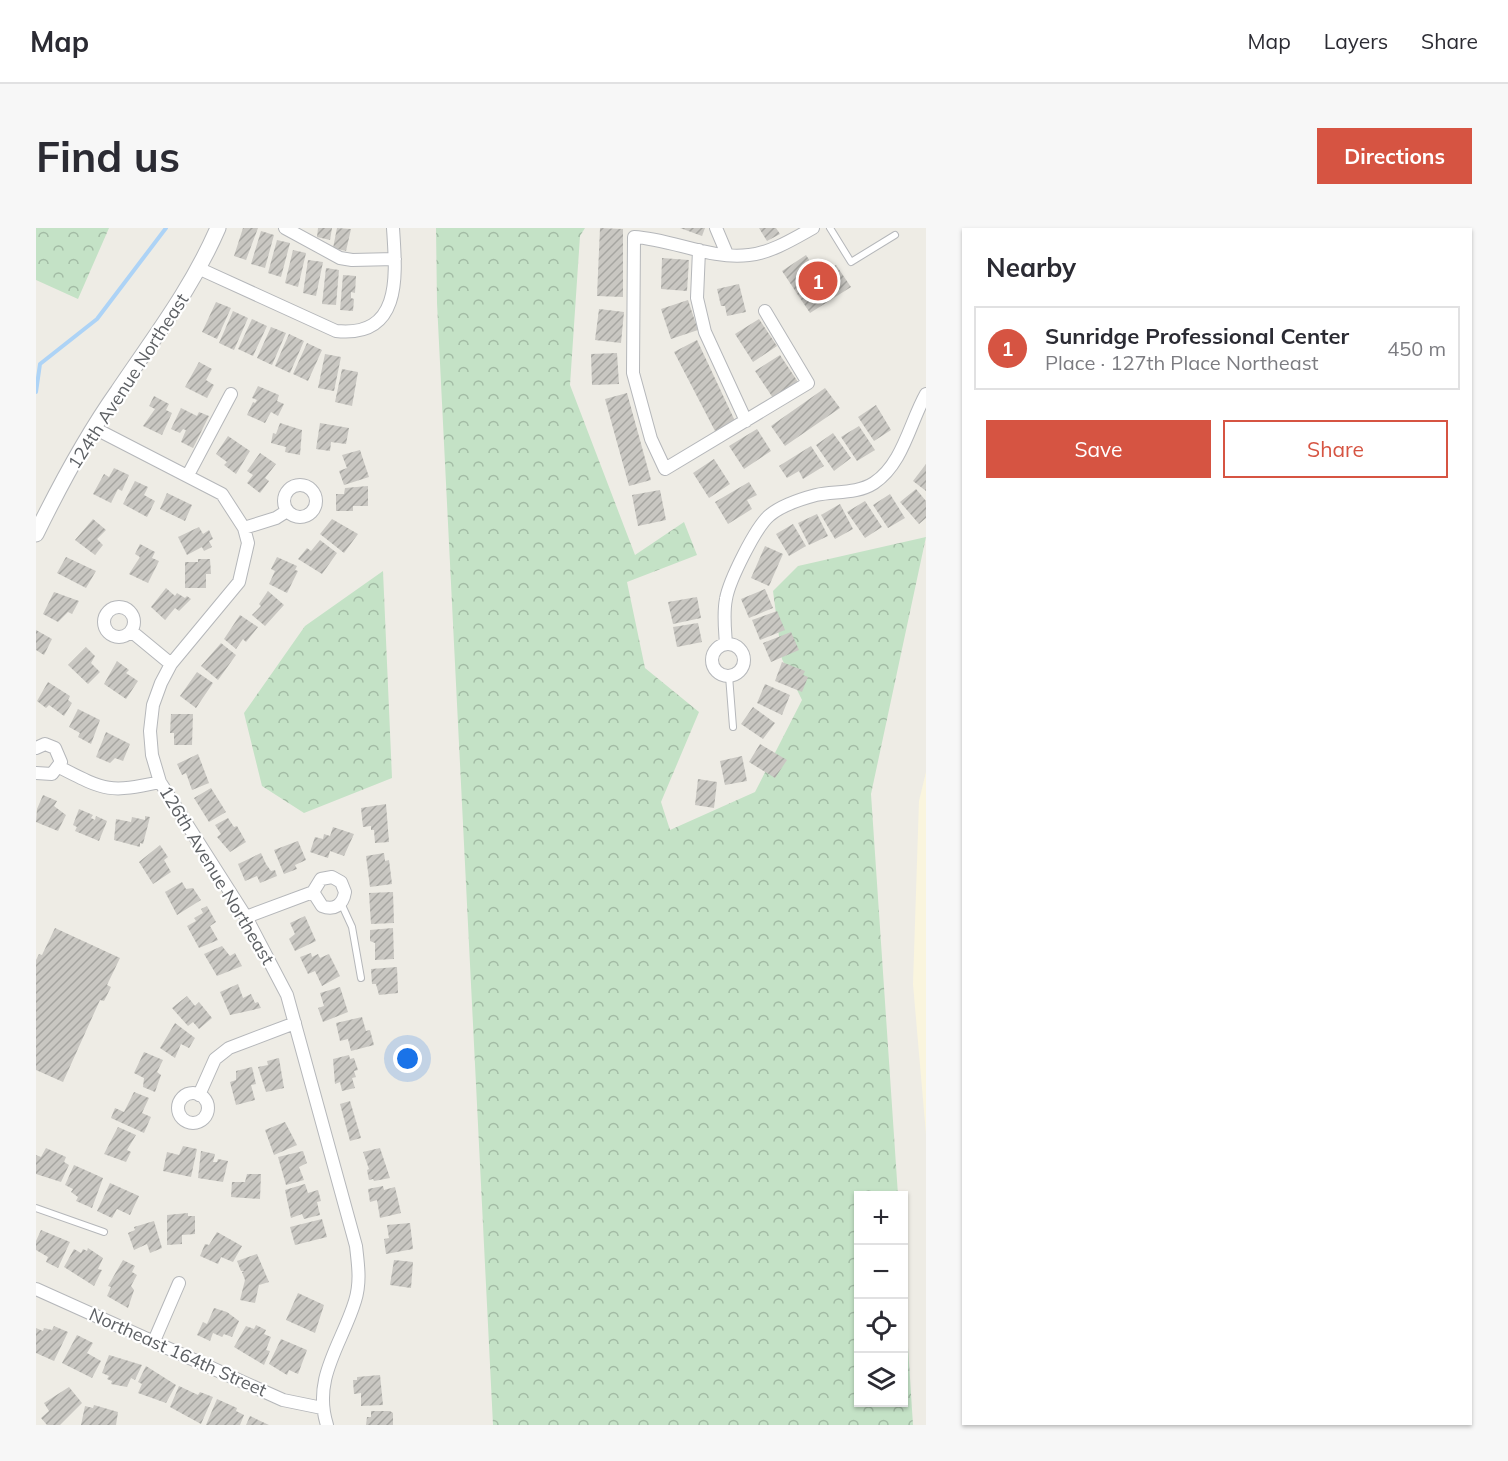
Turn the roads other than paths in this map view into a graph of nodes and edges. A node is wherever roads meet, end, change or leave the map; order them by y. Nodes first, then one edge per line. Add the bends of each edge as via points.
1 (218, 228) edge
2 (285, 228) edge
3 (393, 228) edge
4 (716, 228) edge
5 (813, 228) edge
6 (830, 228) edge
7 (641, 234) edge
8 (895, 235) dead end
9 (699, 250) junction
10 (727, 254) junction
11 (395, 259) junction
12 (200, 269) junction
13 (765, 311) dead end
14 (231, 394) dead end
15 (926, 394) edge
16 (746, 421) junction
17 (94, 428) junction
18 (188, 475) junction
19 (287, 511) dead end
20 (38, 524) edge
21 (244, 528) junction
22 (131, 632) dead end
23 (726, 644) junction
24 (171, 664) junction
25 (729, 676) junction
26 (733, 727) dead end
27 (36, 748) edge
28 (59, 767) junction
29 (36, 772) edge
30 (160, 782) junction
31 (314, 892) junction
32 (341, 903) junction
33 (246, 917) junction
34 (361, 978) dead end
35 (295, 1023) junction
36 (199, 1095) dead end
37 (36, 1208) edge
38 (104, 1232) dead end
39 (179, 1283) dead end
40 (36, 1288) edge
41 (154, 1341) junction
42 (322, 1408) junction
43 (327, 1425) edge

1 - 12 street, 124th Avenue Northeast
2 - 11 street via 340,258
3 - 11 street
4 - 10 street
5 - 10 street via 750,255
6 - 8 lane via 851,262
7 - 9 street
7 - 16 street via 633,373 651,439 664,469
9 - 10 street
9 - 16 street via 697,298 705,332
11 - 12 street via 392,300 385,313 370,327 351,332 336,331
12 - 17 street, 124th Avenue Northeast
13 - 16 street via 808,383
14 - 18 street
15 - 23 street via 891,467 874,483 781,507 756,529 726,596
17 - 18 street
17 - 20 street, 124th Avenue Northeast
18 - 21 street via 222,494
19 - 21 street
21 - 24 street, 126th Avenue Northeast via 248,543 239,582
22 - 24 street
23 - 25 street via 717,649 712,659 715,669
23 - 25 street via 737,647 743,656 739,671
24 - 30 street, 126th Avenue Northeast via 153,705 151,722 152,755
25 - 26 lane
27 - 28 street via 45,744 55,748 61,757
28 - 29 street via 51,774
28 - 30 street via 106,789
30 - 33 street, 126th Avenue Northeast
31 - 32 street via 321,906 332,908
31 - 32 street via 321,879 337,878 345,892
31 - 33 street
32 - 34 lane via 352,927
33 - 35 street, 126th Avenue Northeast via 287,995
35 - 36 street via 229,1048 215,1059
35 - 42 street, 126th Avenue Northeast via 356,1245 360,1277 356,1299 326,1372
37 - 38 lane
39 - 41 street
40 - 41 street, Northeast 164th Street
41 - 42 street, Northeast 164th Street via 283,1400
42 - 43 street, 126th Avenue Northeast

